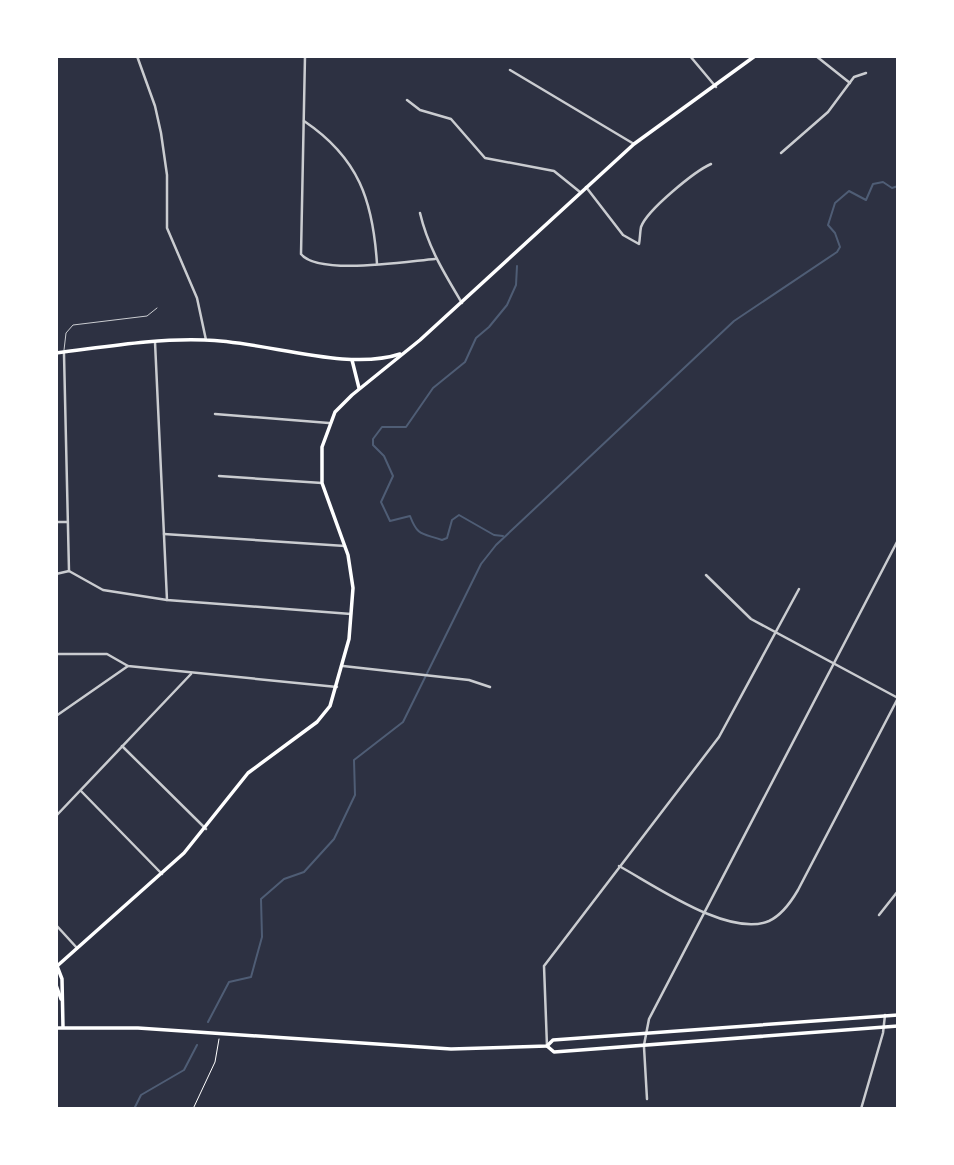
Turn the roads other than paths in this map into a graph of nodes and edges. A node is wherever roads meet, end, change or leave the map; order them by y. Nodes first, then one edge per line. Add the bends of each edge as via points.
1 (137, 56) edge
2 (305, 56) edge
3 (690, 56) edge
4 (755, 56) edge
5 (816, 56) edge
6 (510, 70) dead end
7 (866, 73) dead end
8 (850, 83) junction
9 (716, 87) junction
10 (407, 100) dead end
11 (303, 120) junction
12 (635, 144) junction
13 (780, 153) dead end
14 (711, 163) dead end
15 (586, 187) junction
16 (580, 192) junction
17 (421, 213) dead end
18 (435, 259) junction
19 (377, 264) junction
20 (462, 303) junction
21 (157, 308) dead end
22 (206, 340) junction
23 (155, 342) junction
24 (64, 352) junction
25 (56, 353) edge
26 (402, 353) junction
27 (352, 360) junction
28 (359, 389) junction
29 (215, 414) dead end
30 (329, 423) junction
31 (59, 429) dead end
32 (65, 429) junction
33 (219, 476) dead end
34 (322, 483) junction
35 (56, 522) edge
36 (66, 522) junction
37 (164, 534) junction
38 (898, 540) edge
39 (345, 546) junction
40 (69, 571) junction
41 (56, 574) edge
42 (706, 575) dead end
43 (799, 589) dead end
44 (167, 600) junction
45 (351, 614) junction
46 (776, 632) junction
47 (56, 654) edge
48 (832, 662) junction
49 (128, 666) junction
50 (343, 666) junction
51 (191, 674) junction
52 (337, 687) junction
53 (490, 687) dead end
54 (898, 698) edge
55 (56, 716) edge
56 (122, 746) junction
57 (80, 791) junction
58 (56, 816) edge
59 (206, 829) junction
60 (619, 866) junction
61 (162, 874) junction
62 (898, 891) edge
63 (704, 912) junction
64 (879, 915) dead end
65 (56, 925) edge
66 (77, 948) junction
67 (57, 967) edge
68 (56, 985) edge
69 (61, 999) junction
70 (898, 1015) edge
71 (885, 1016) junction
72 (898, 1026) edge
73 (63, 1027) junction
74 (884, 1027) junction
75 (56, 1028) edge
76 (645, 1034) junction
77 (644, 1045) junction
78 (547, 1046) junction
79 (647, 1099) dead end
80 (861, 1109) edge

1 - 22 street via 161,133 167,228 197,298
2 - 11 street
3 - 9 street
4 - 9 main road
5 - 8 street
6 - 12 street
7 - 8 street
8 - 13 street via 828,113
9 - 12 main road
10 - 16 street via 420,110 456,123 485,159 554,171
11 - 19 street via 339,150 362,185 372,212
11 - 19 street via 301,254 307,260 335,265
12 - 15 main road
14 - 15 street via 647,218 641,225 639,244 617,228
15 - 16 main road
16 - 20 main road
17 - 18 street
18 - 19 street
18 - 20 street
20 - 26 main road
21 - 24 lane via 147,316 73,325 66,333
22 - 23 main road
22 - 27 main road
23 - 24 main road
23 - 37 street
24 - 25 main road
24 - 32 street
26 - 27 main road via 379,360
26 - 28 main road
27 - 28 main road
28 - 30 main road
29 - 30 street
30 - 34 main road via 322,447
31 - 32 street
32 - 36 street
33 - 34 street
34 - 39 main road
35 - 36 street
36 - 40 street
37 - 39 street
37 - 44 street
38 - 48 street
39 - 45 main road via 353,577
40 - 41 street
40 - 44 street via 103,590
42 - 46 street via 740,610
43 - 46 street
44 - 45 street
45 - 50 main road
46 - 48 street
46 - 60 street via 719,737
47 - 49 street via 107,654
48 - 54 street
48 - 63 street
49 - 51 street
49 - 55 street
50 - 52 main road
50 - 53 street via 469,680
51 - 52 street
51 - 56 street
52 - 59 main road via 317,722 247,773
54 - 63 street via 827,838 783,911 769,921 750,924
56 - 57 street
56 - 59 street
57 - 58 street
57 - 61 street
59 - 61 main road
60 - 63 street
60 - 78 street via 544,967
61 - 66 main road
62 - 64 street
63 - 76 street
65 - 66 street
66 - 67 main road
67 - 69 main road
68 - 69 main road
69 - 73 main road
70 - 71 main road
71 - 74 street
71 - 76 main road
72 - 74 main road
73 - 75 main road
73 - 78 main road via 112,1026 458,1050
74 - 77 main road
74 - 80 street
76 - 77 street
76 - 78 main road via 553,1040
77 - 78 main road via 554,1052
77 - 79 street

